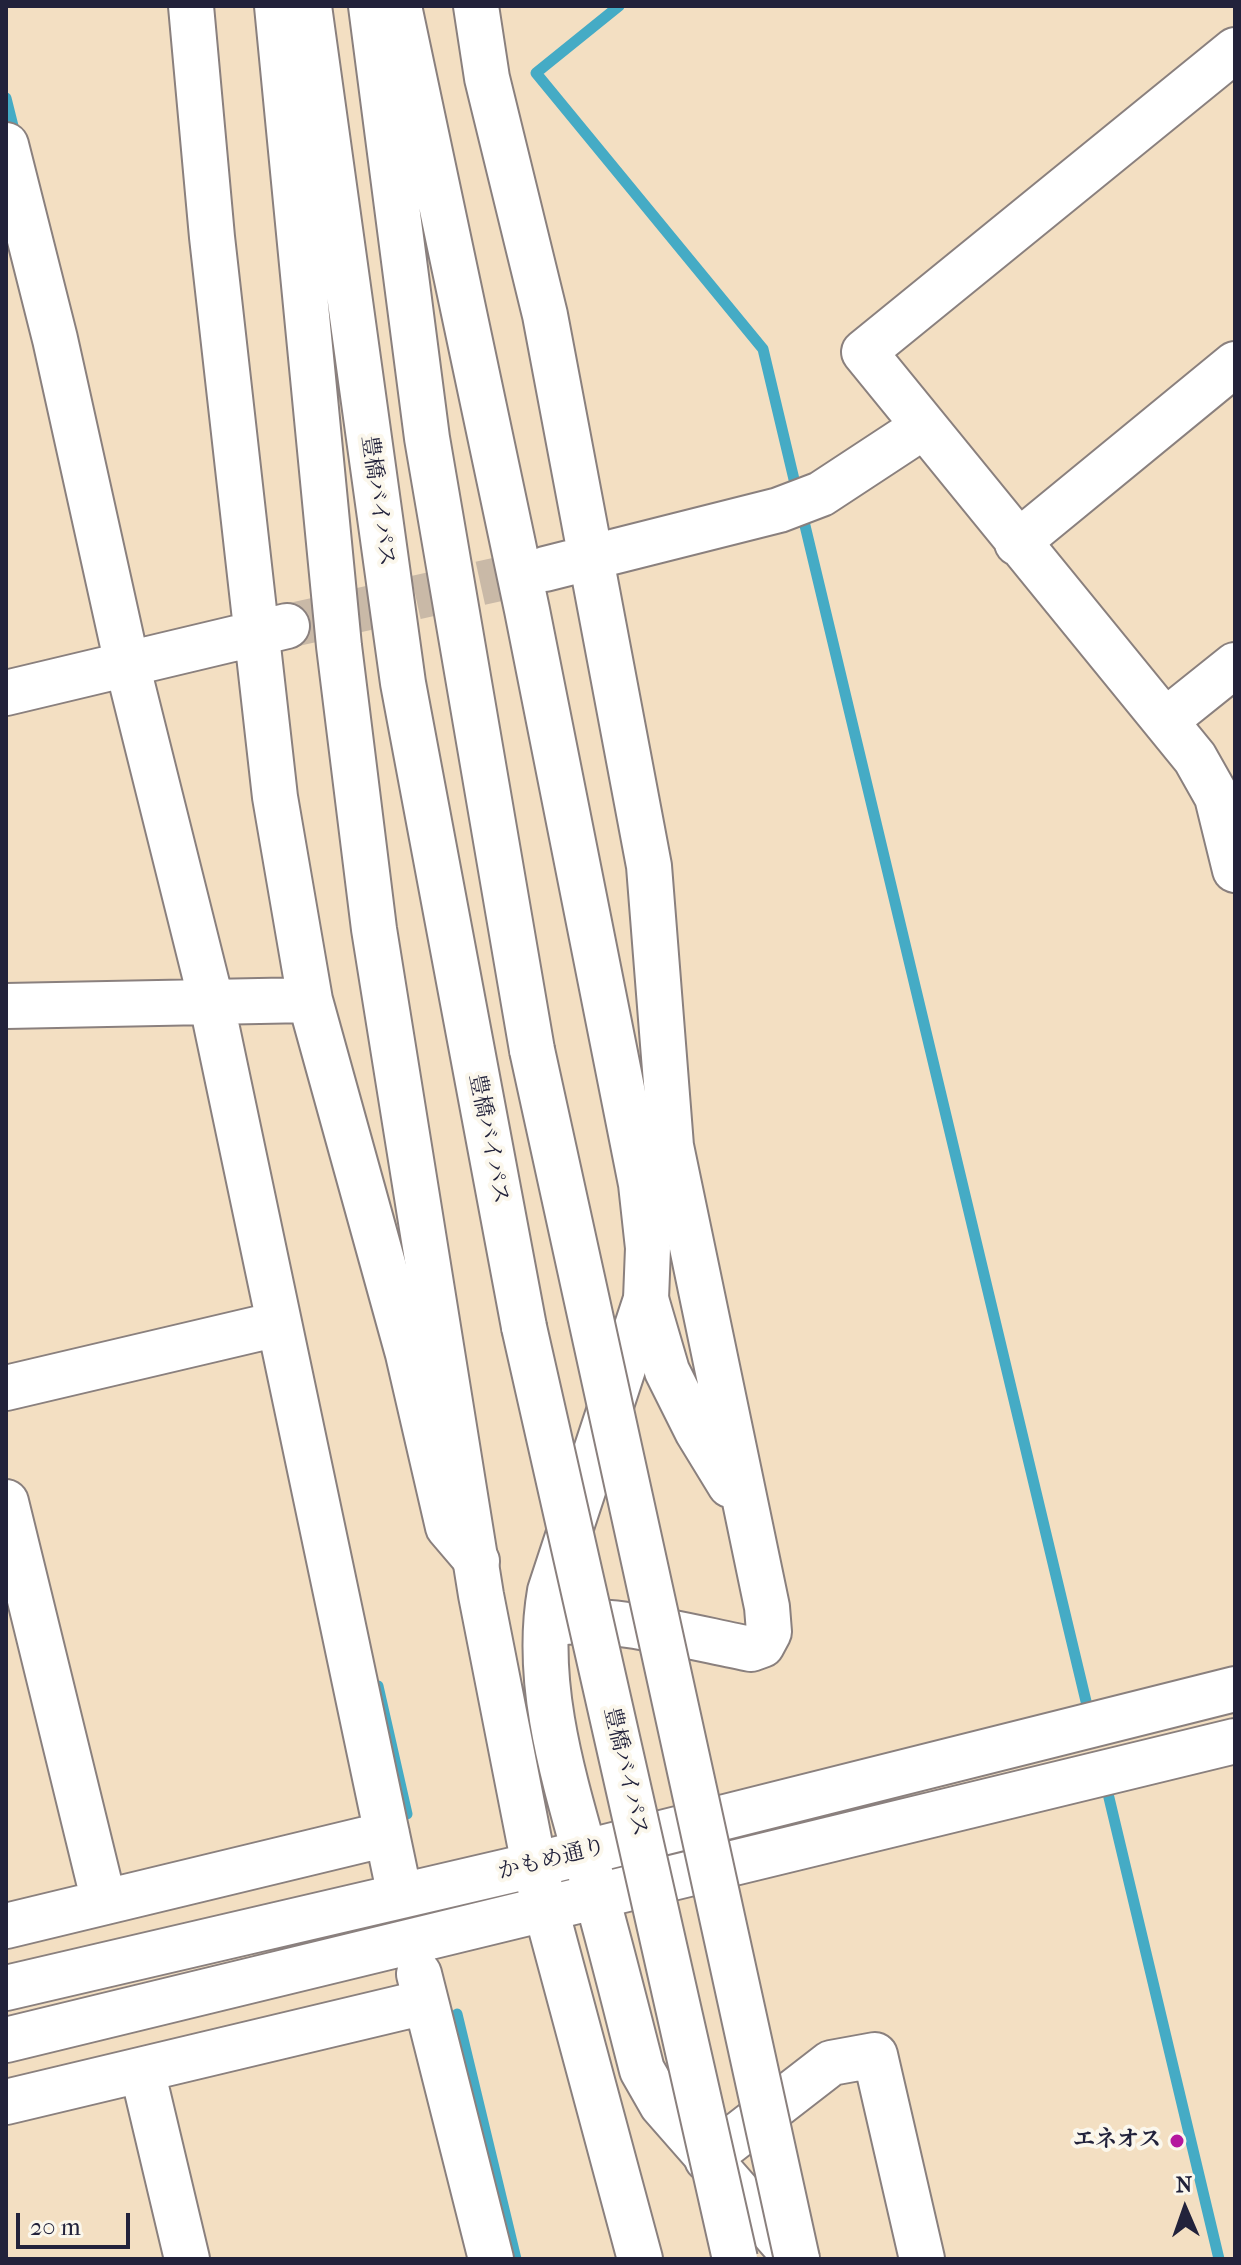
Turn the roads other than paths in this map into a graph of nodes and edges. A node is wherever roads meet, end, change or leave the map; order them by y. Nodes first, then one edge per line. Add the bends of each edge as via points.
1 (191, 6) edge
2 (277, 6) edge
3 (309, 6) edge
4 (371, 6) edge
5 (399, 6) edge
6 (476, 6) edge
7 (1235, 50) edge
8 (6, 145) edge
9 (1235, 364) edge
10 (923, 427) junction
11 (1017, 543) junction
12 (592, 557) junction
13 (545, 569) tunnel mouth
14 (271, 629) junction
15 (139, 661) junction
16 (1235, 665) edge
17 (6, 693) edge
18 (1165, 721) junction
19 (1234, 859) edge
20 (211, 1000) junction
21 (310, 1000) junction
22 (6, 1006) edge
23 (646, 1299) junction
24 (278, 1324) junction
25 (6, 1388) edge
26 (6, 1502) edge
27 (747, 1513) junction
28 (477, 1561) junction
29 (543, 1630) junction
30 (1235, 1689) edge
31 (1235, 1741) edge
32 (387, 1834) junction
33 (584, 1852) junction
34 (534, 1865) junction
35 (400, 1896) junction
36 (597, 1897) junction
37 (104, 1902) junction
38 (545, 1910) junction
39 (6, 1926) edge
40 (411, 1942) junction
41 (6, 1988) edge
42 (425, 2002) junction
43 (6, 2040) edge
44 (142, 2070) junction
45 (6, 2102) edge
46 (707, 2159) junction
47 (187, 2259) edge
48 (491, 2259) edge
49 (640, 2259) edge
50 (735, 2259) edge
51 (797, 2259) edge
52 (922, 2259) edge

1 - 14 main road via 214,253
2 - 28 main road via 339,646 374,929
3 - 50 main road, 豊橋バイパス, bridge via 403,683 524,1327
4 - 51 main road, bridge via 427,438 532,1050
5 - 23 main road via 641,1184 648,1248
6 - 12 main road via 487,78 545,315
7 - 10 main road via 864,352
8 - 15 main road
9 - 11 main road
10 - 11 main road
10 - 12 main road via 821,494 779,510
11 - 18 main road
12 - 13 main road
12 - 27 main road via 649,866 671,1146
14 - 15 main road
14 - 21 main road via 275,797
15 - 17 main road
15 - 20 main road
16 - 18 main road
18 - 19 main road via 1217,797
20 - 21 main road
20 - 22 main road
20 - 24 main road
21 - 28 main road via 408,1354 448,1527
23 - 27 main road via 667,1371
23 - 29 main road via 550,1591
24 - 25 main road
24 - 32 main road
26 - 37 main road
27 - 29 main road via 767,1607 769,1632 762,1645 751,1649 573,1620
28 - 34 main road
29 - 33 main road via 544,1675
30 - 33 main road, かもめ通り
31 - 36 main road, かもめ通り
32 - 35 main road
32 - 37 main road
33 - 34 main road, かもめ通り
33 - 36 main road
34 - 35 main road, かもめ通り
34 - 38 main road
35 - 41 main road, かもめ通り
36 - 38 main road, かもめ通り
36 - 46 main road via 642,2070 662,2105
37 - 39 main road
38 - 40 main road, かもめ通り
38 - 49 main road
40 - 42 main road
40 - 43 main road, かもめ通り
42 - 44 main road
42 - 48 main road
44 - 45 main road
44 - 47 main road
46 - 51 main road
46 - 52 main road via 831,2063 875,2055

